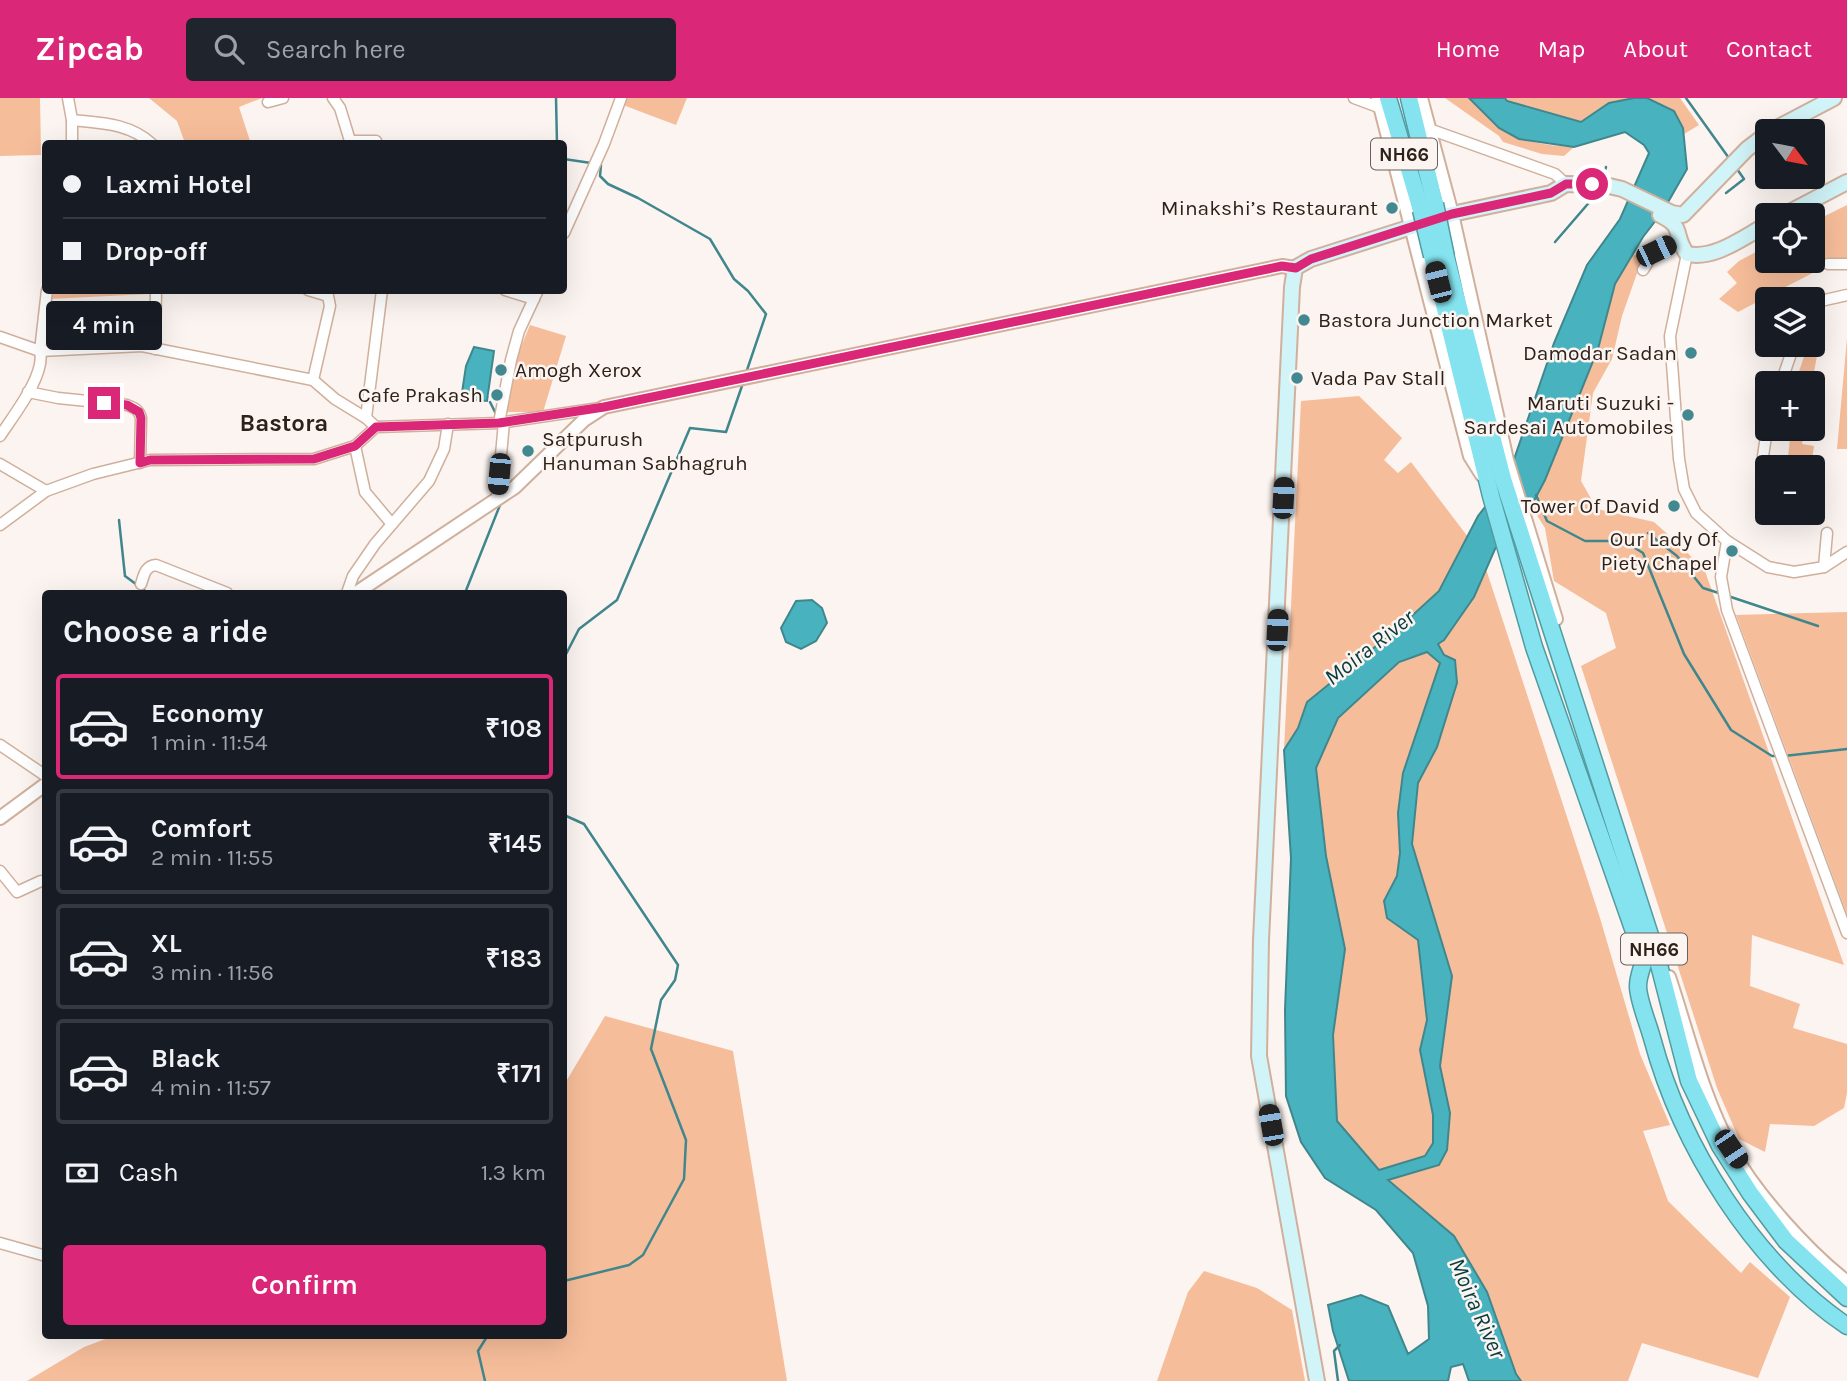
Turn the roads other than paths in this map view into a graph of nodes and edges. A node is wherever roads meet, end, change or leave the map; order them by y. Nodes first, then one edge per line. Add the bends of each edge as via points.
1 (68, 98) edge
2 (283, 98) edge
3 (333, 98) edge
4 (621, 98) edge
5 (1354, 98) edge
6 (1409, 98) edge
7 (1421, 98) edge
8 (1834, 98) edge
9 (268, 102) dead end
10 (1382, 102) edge
11 (1794, 119) edge
12 (72, 120) junction
13 (1429, 129) junction
14 (72, 140) edge
15 (148, 140) edge
16 (350, 140) edge
17 (1755, 142) edge
18 (1847, 182) edge
19 (1566, 184) junction
20 (1807, 203) edge
21 (1428, 207) junction
22 (1452, 214) junction
23 (1674, 225) junction
24 (567, 226) edge
25 (1412, 228) junction
26 (1755, 231) edge
27 (1687, 254) junction
28 (1828, 264) dead end
29 (1847, 264) edge
30 (1296, 268) junction
31 (1643, 270) dead end
32 (47, 294) edge
33 (156, 294) edge
34 (321, 294) edge
35 (382, 294) edge
36 (536, 295) edge
37 (1847, 295) edge
38 (1825, 300) edge
39 (0, 337) edge
40 (155, 349) junction
41 (40, 351) junction
42 (313, 380) junction
43 (29, 392) junction
44 (604, 407) junction
45 (366, 418) junction
46 (501, 421) junction
47 (448, 424) junction
48 (376, 427) junction
49 (0, 436) edge
50 (355, 446) junction
51 (140, 463) junction
52 (0, 464) edge
53 (1494, 486) junction
54 (46, 491) junction
55 (501, 497) junction
56 (391, 523) junction
57 (0, 525) edge
58 (1827, 533) dead end
59 (1727, 541) junction
60 (1847, 552) edge
61 (1533, 557) junction
62 (1824, 567) junction
63 (141, 584) dead end
64 (219, 590) edge
65 (348, 590) edge
66 (361, 590) edge
67 (0, 745) edge
68 (42, 773) edge
69 (42, 786) edge
70 (0, 818) edge
71 (0, 871) edge
72 (41, 881) dead end
73 (1847, 933) edge
74 (0, 1243) edge
75 (42, 1255) edge
76 (1847, 1282) edge
77 (1847, 1298) edge
78 (1847, 1326) edge
79 (1317, 1381) edge

1 - 12 street
2 - 9 street
3 - 16 street
4 - 24 street
5 - 10 street
6 - 21 highway, NH66
7 - 13 street
8 - 11 main road
10 - 21 highway, NH66
10 - 25 street
12 - 14 street
12 - 15 street via 115,125
13 - 19 street via 1555,174
13 - 22 street
17 - 23 main road
18 - 20 main road
19 - 22 main road via 1551,193
19 - 23 main road via 1592,184 1620,192
21 - 53 highway, NH66, bridge
22 - 25 main road
22 - 61 street
23 - 27 main road
23 - 31 street
25 - 30 main road via 1311,259
25 - 53 street via 1470,456
26 - 27 main road via 1712,253
27 - 59 street via 1670,336 1679,459 1684,489 1696,513
28 - 29 street
30 - 44 street via 1282,266
30 - 79 main road via 1259,1056
32 - 41 street
33 - 40 street
34 - 42 street via 328,296 330,306
35 - 45 street
36 - 46 street via 519,331
37 - 38 street
39 - 41 street
40 - 41 street
40 - 42 street
41 - 43 street via 42,360
42 - 45 street
43 - 49 street
43 - 51 street via 135,408 141,418
44 - 46 street
44 - 55 street
45 - 48 street
46 - 47 street
46 - 55 street
47 - 48 street
47 - 56 street via 444,449 429,481
48 - 50 street
50 - 51 street via 314,459
50 - 56 street via 365,492
51 - 54 street
52 - 54 street
53 - 61 highway, NH66
53 - 78 highway, NH66 via 1534,647 1644,960 1638,987 1660,1067 1698,1153 1733,1209 1793,1280
54 - 57 street
55 - 66 street
56 - 65 street
58 - 62 street
59 - 62 street via 1769,567 1794,572
59 - 73 street via 1721,577 1727,610
60 - 62 street
61 - 76 street via 1704,1088 1731,1149 1755,1185
61 - 77 highway, NH66 via 1657,957 1689,1081 1720,1146 1757,1202 1786,1241
63 - 64 street via 146,569 156,565
67 - 68 street
69 - 70 street
71 - 72 street via 17,892
74 - 75 street

